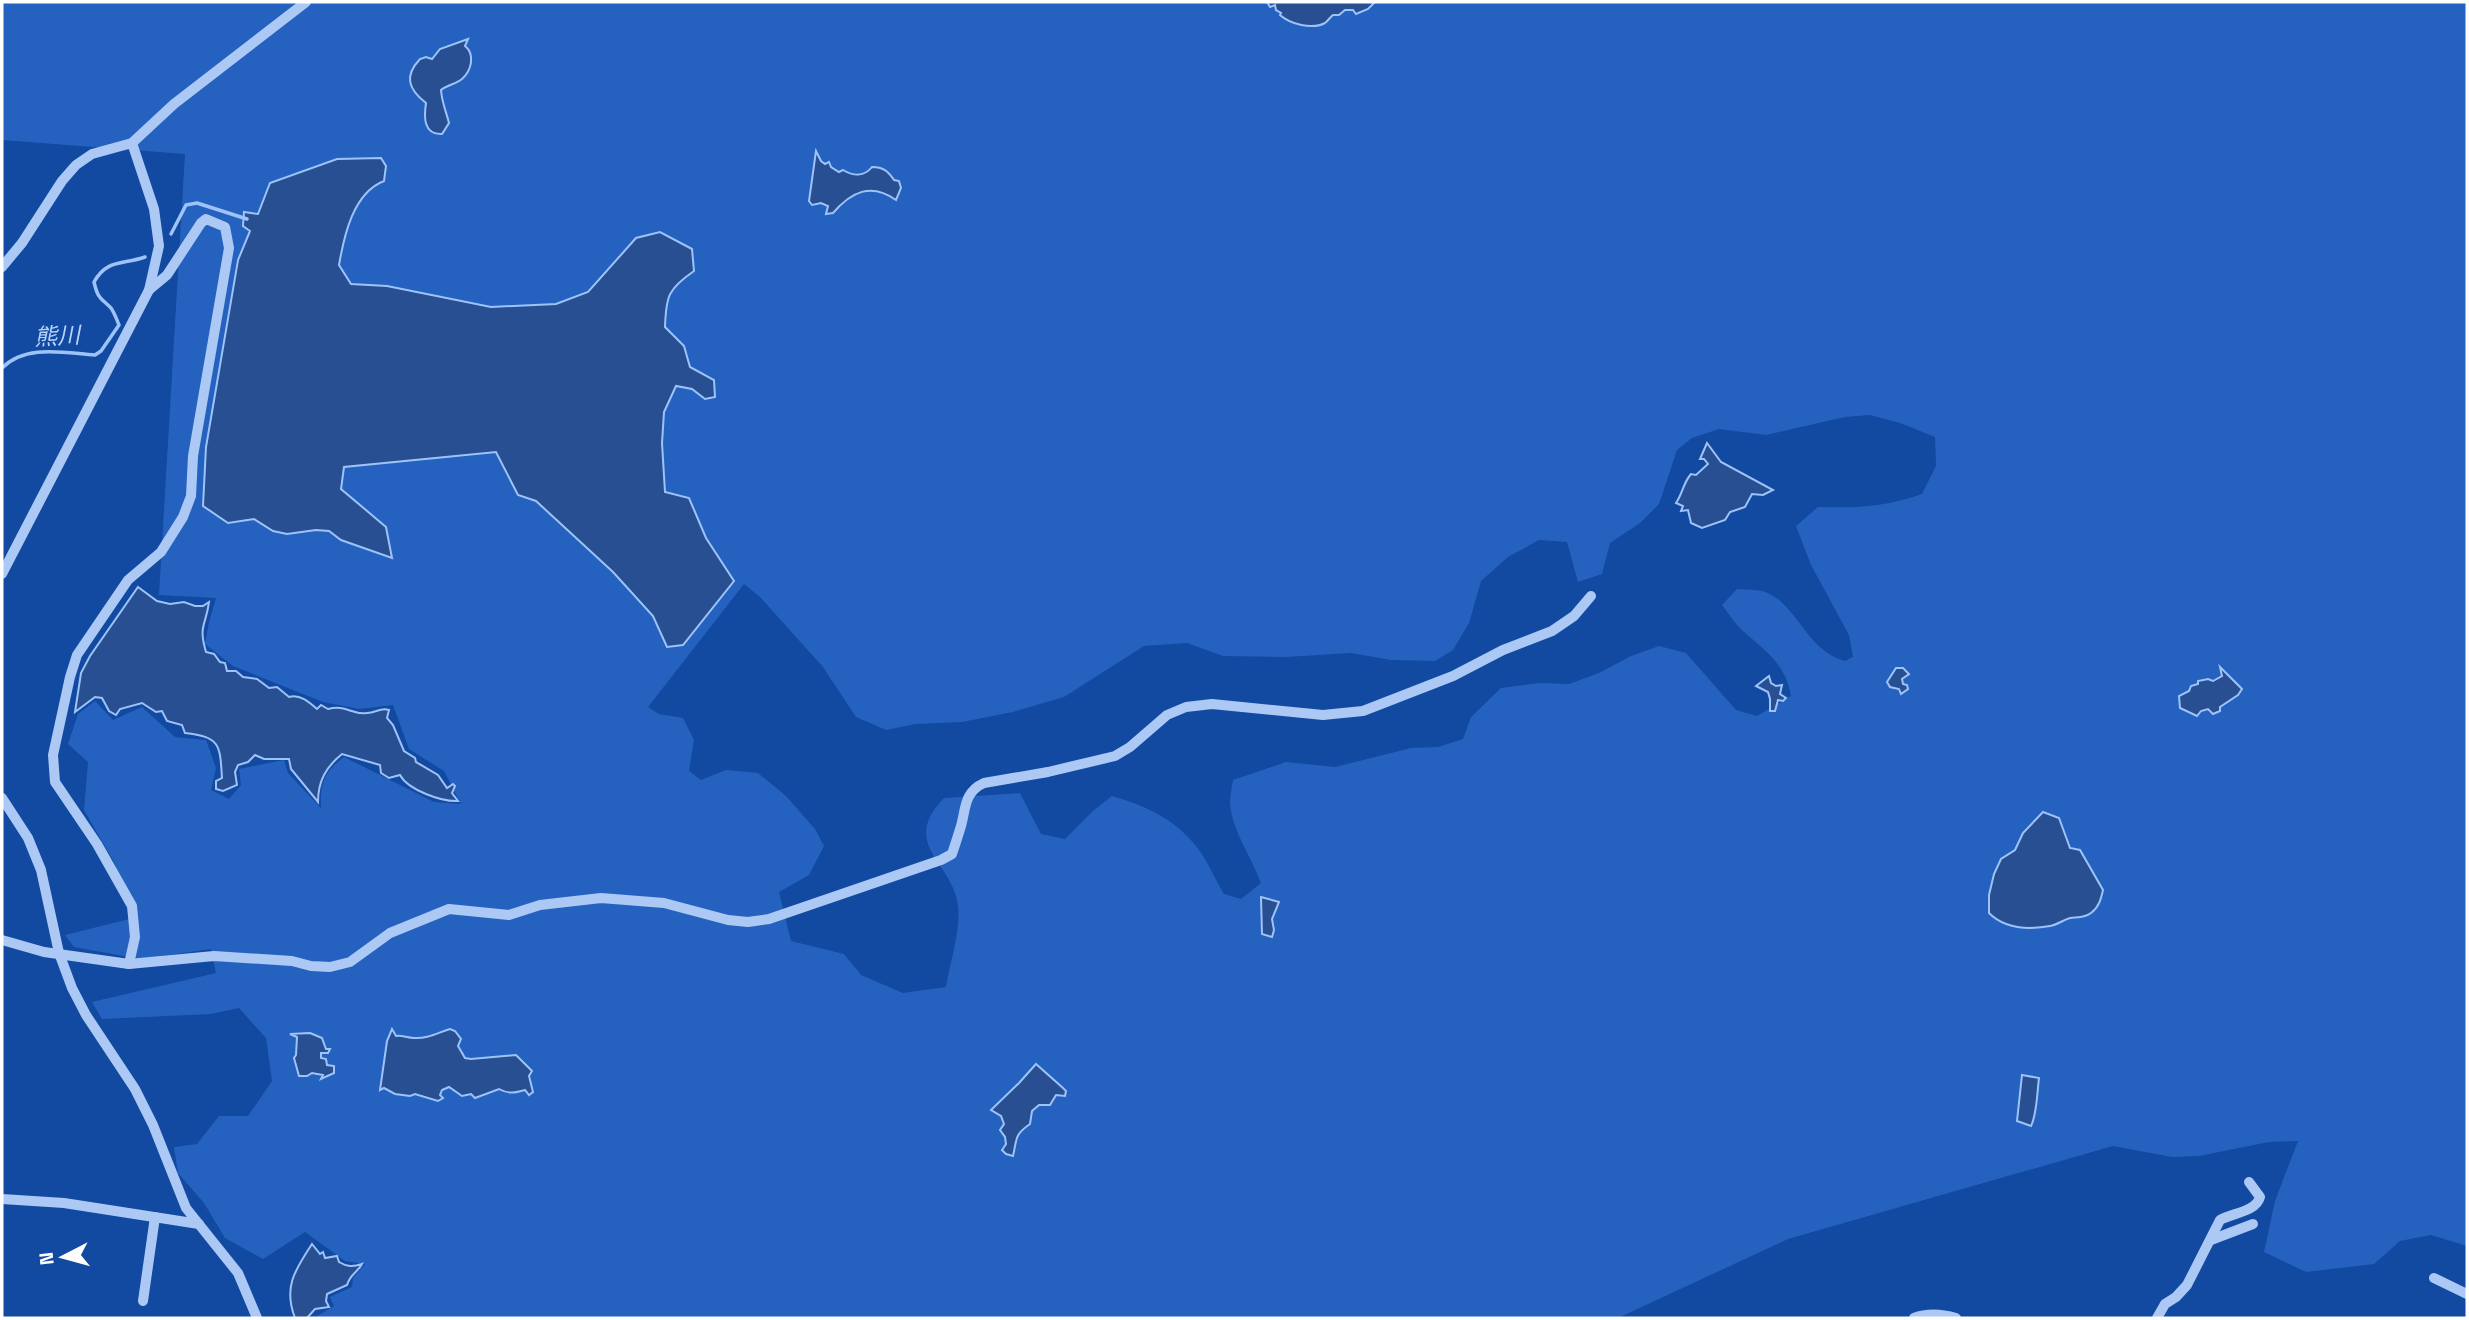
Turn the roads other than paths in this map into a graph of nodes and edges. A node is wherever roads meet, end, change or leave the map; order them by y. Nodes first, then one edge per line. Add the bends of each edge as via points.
1 (306, 2) edge
2 (132, 143) junction
3 (2, 267) edge
4 (149, 290) junction
5 (2, 574) edge
6 (1591, 596) dead end
7 (2, 798) edge
8 (2, 940) edge
9 (58, 953) junction
10 (129, 964) junction
11 (2249, 1182) dead end
12 (2, 1199) edge
13 (155, 1217) junction
14 (199, 1224) junction
15 (2253, 1224) dead end
16 (2211, 1240) junction
17 (2434, 1278) dead end
18 (2467, 1294) edge
19 (143, 1301) dead end
20 (257, 1318) edge
21 (1914, 1318) edge
22 (1956, 1318) edge
23 (2157, 1318) edge

1 - 2 street via 174,104
2 - 3 street via 92,154 76,165
2 - 4 street via 154,209 159,246
4 - 5 street
4 - 10 street via 167,275 201,223 206,219 225,227 229,248 193,456 191,495 162,552 132,577 77,654 53,755 55,782 132,906 135,937
6 - 10 street via 1574,616 1552,631 1363,711 1323,715 1212,704 1186,707 1167,715 1115,756 984,783 965,800 952,854 769,919 728,920 664,903 601,898 540,905 509,915 449,909 390,933 350,962 330,967 214,956
7 - 9 street via 28,838 41,870
8 - 9 street
9 - 10 street
9 - 14 street via 86,1015 135,1089 177,1191
11 - 16 street via 2259,1203 2220,1220
12 - 13 street
13 - 14 street
13 - 19 street
14 - 20 street via 238,1273
15 - 16 street
16 - 23 street via 2186,1285
17 - 18 street
21 - 22 street

